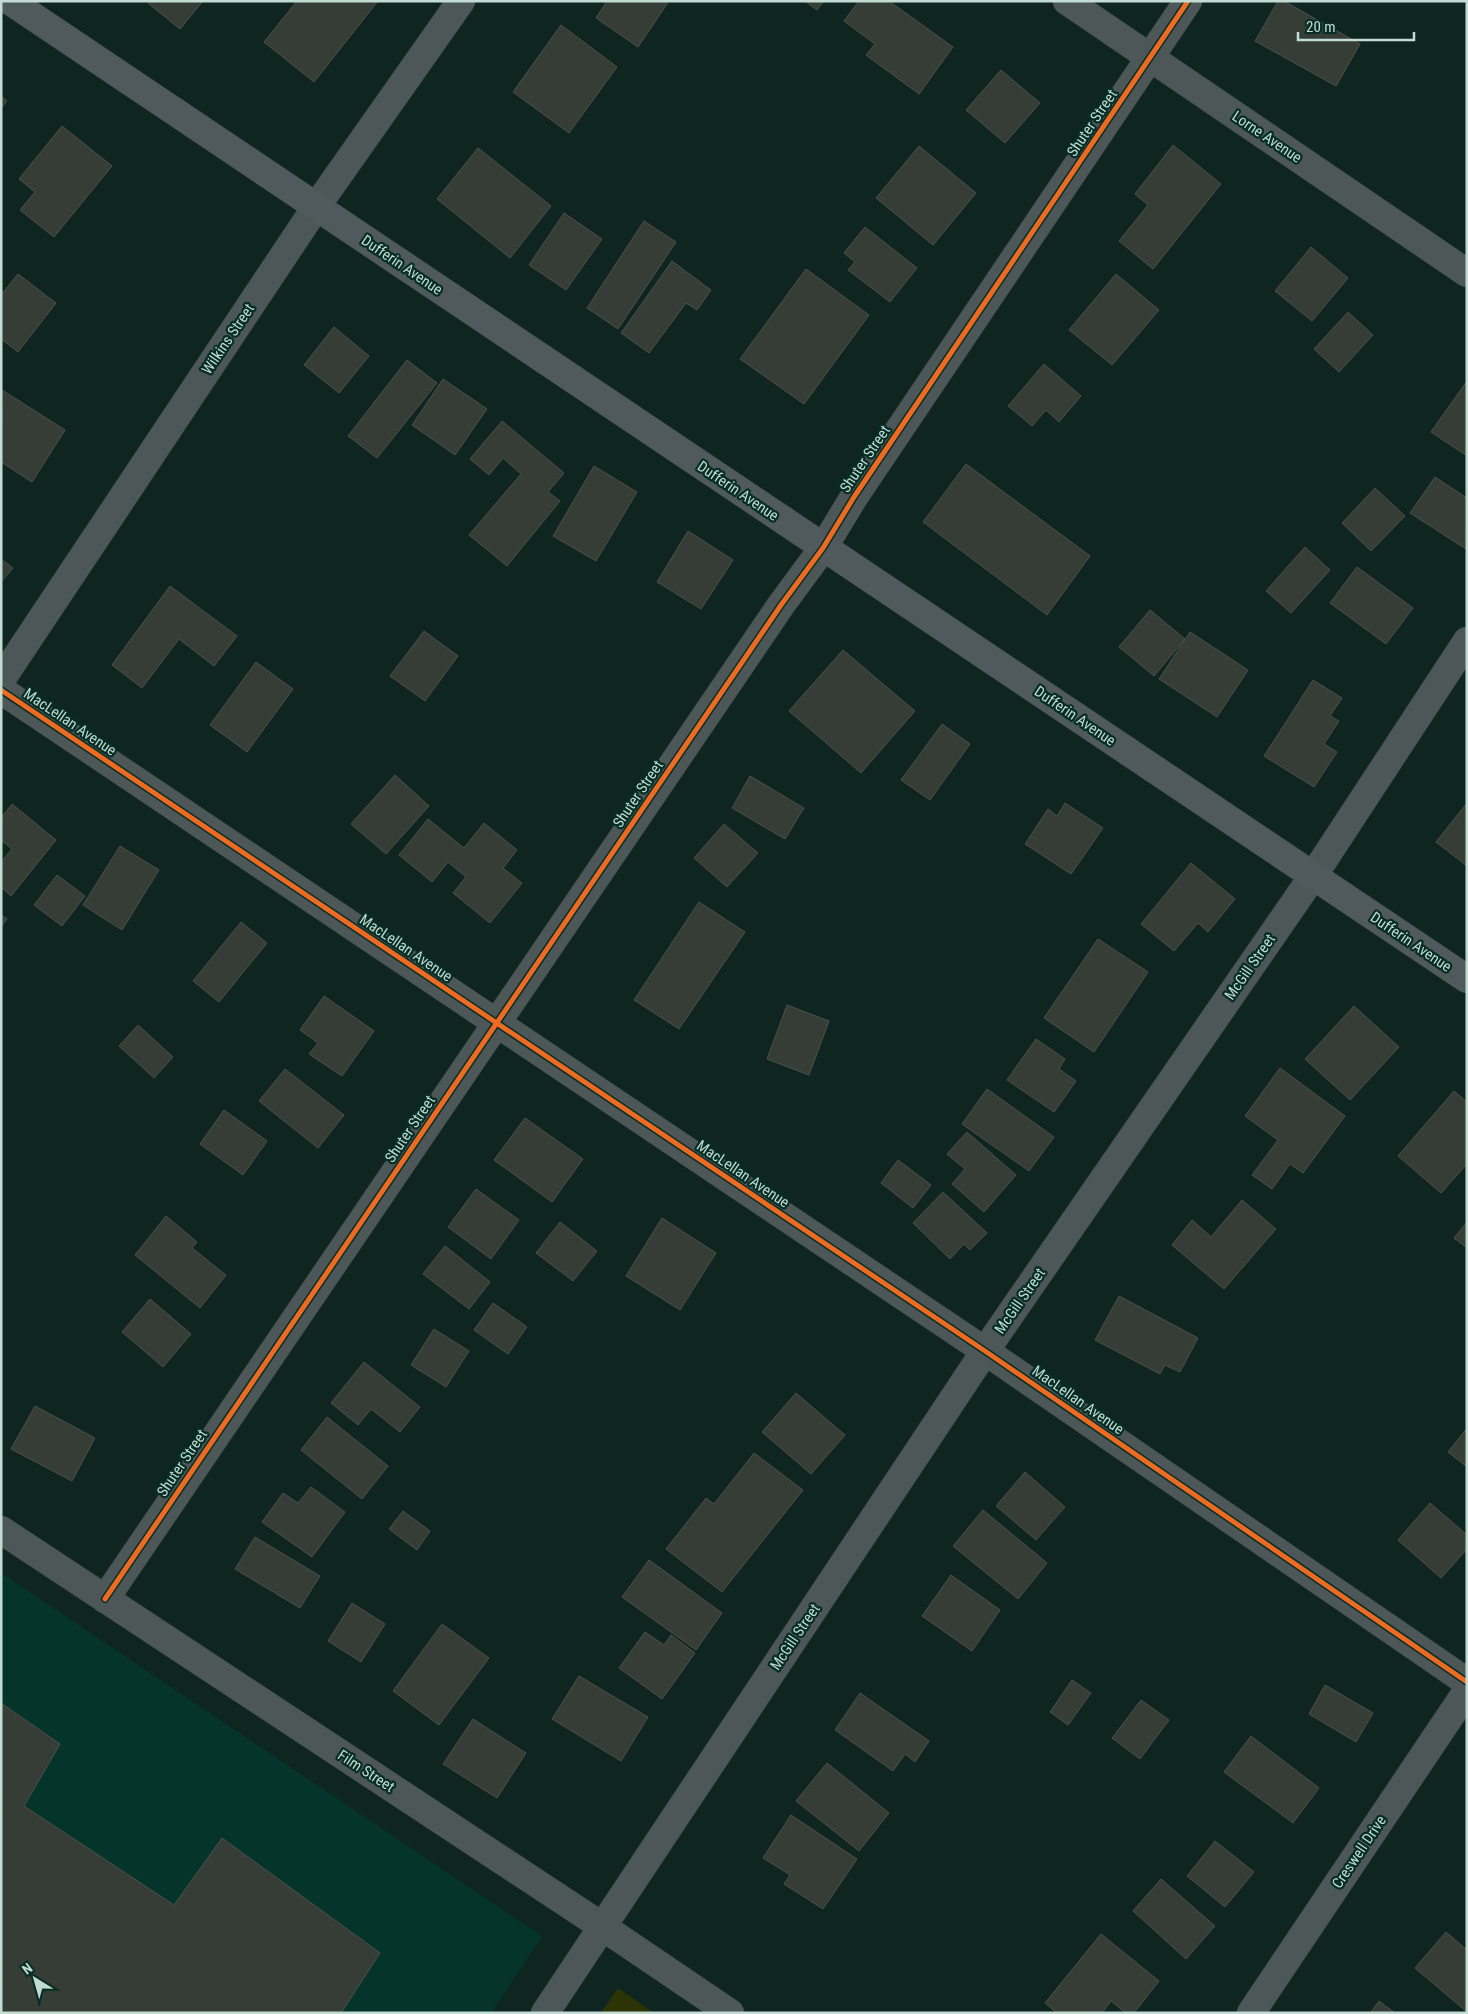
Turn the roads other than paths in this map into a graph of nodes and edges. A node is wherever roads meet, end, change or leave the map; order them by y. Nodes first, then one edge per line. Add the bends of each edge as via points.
1 (10, 1) edge
2 (461, 1) edge
3 (1067, 1) edge
4 (1188, 1) edge
5 (1151, 58) junction
6 (316, 207) junction
7 (1467, 273) edge
8 (823, 548) junction
9 (1467, 641) edge
10 (1, 680) edge
11 (1, 690) edge
12 (1313, 876) junction
13 (1467, 980) edge
14 (497, 1024) junction
15 (985, 1351) junction
16 (1, 1530) edge
17 (105, 1598) junction
18 (1467, 1682) edge
19 (1467, 1691) edge
20 (603, 1927) junction
21 (545, 2013) edge
22 (730, 2013) edge
23 (1251, 2013) edge

1 - 6 main road, Dufferin Avenue
2 - 6 street, Wilkins Street
3 - 5 street, Lorne Avenue
4 - 5 street, Shuter Street
5 - 7 street, Lorne Avenue
5 - 8 street, Shuter Street via 854,496
6 - 8 main road, Dufferin Avenue
6 - 10 street, Wilkins Street
8 - 12 main road, Dufferin Avenue
8 - 14 street, Shuter Street
9 - 12 street, McGill Street
11 - 14 street, MacLellan Avenue
12 - 13 main road, Dufferin Avenue
12 - 15 street, McGill Street
14 - 15 street, MacLellan Avenue
14 - 17 street, Shuter Street
15 - 18 street, MacLellan Avenue
15 - 20 street, McGill Street
16 - 17 street, Film Street
17 - 20 street, Film Street
19 - 23 street, Creswell Drive
20 - 21 street, McGill Street
20 - 22 street, Film Street

